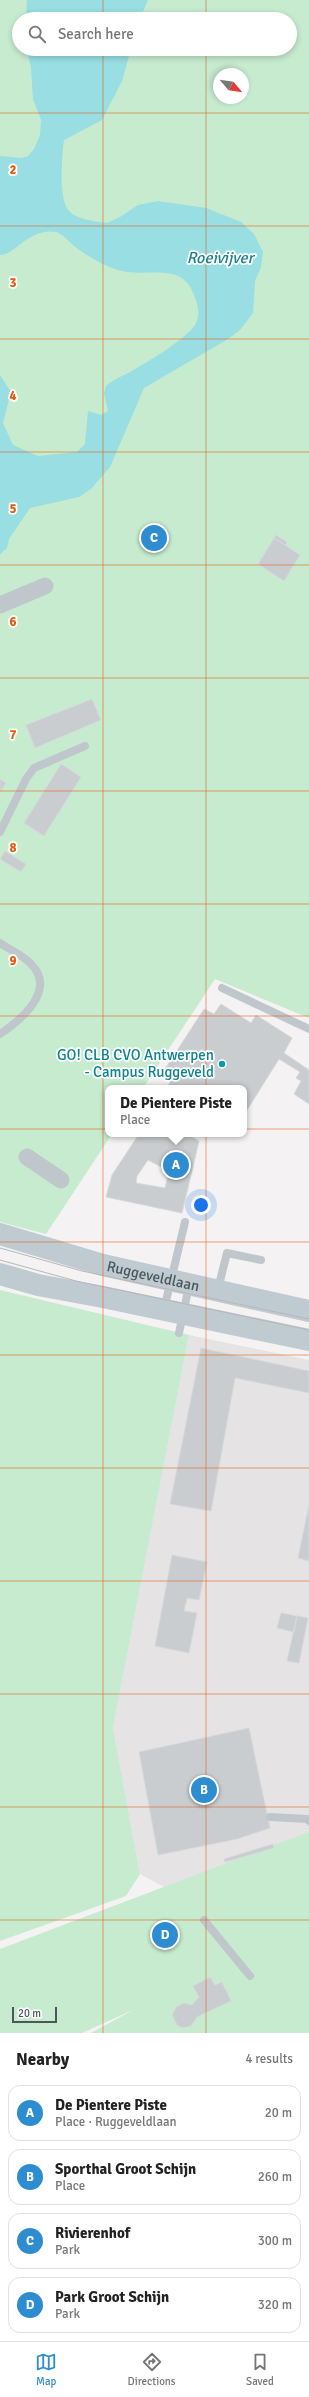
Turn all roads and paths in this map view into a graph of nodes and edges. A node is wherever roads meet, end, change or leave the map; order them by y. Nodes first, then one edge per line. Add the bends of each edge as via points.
1 (45, 586) dead end
2 (0, 605) edge
3 (85, 746) dead end
4 (0, 832) edge
5 (0, 943) edge
6 (222, 988) dead end
7 (309, 1029) edge
8 (0, 1034) edge
9 (26, 1157) dead end
10 (61, 1180) dead end
11 (185, 1222) dead end
12 (0, 1234) edge
13 (261, 1260) dead end
14 (0, 1274) edge
15 (181, 1281) junction
16 (217, 1290) junction
17 (309, 1311) edge
18 (175, 1319) junction
19 (309, 1340) edge
20 (270, 1817) dead end
21 (309, 1821) edge
22 (204, 1920) dead end
23 (250, 1976) dead end

1 - 2 street
3 - 4 lane via 34,768
5 - 8 lane via 31,963 41,985 33,1005
6 - 7 lane
9 - 10 street
11 - 15 lane
12 - 15 street, Ruggeveldlaan via 103,1266
13 - 16 lane via 228,1253
14 - 18 street, Ruggeveldlaan
15 - 16 street, Ruggeveldlaan
15 - 18 lane
15 - 18 lane
16 - 17 street, Ruggeveldlaan
18 - 19 street, Ruggeveldlaan
20 - 21 lane
22 - 23 lane

